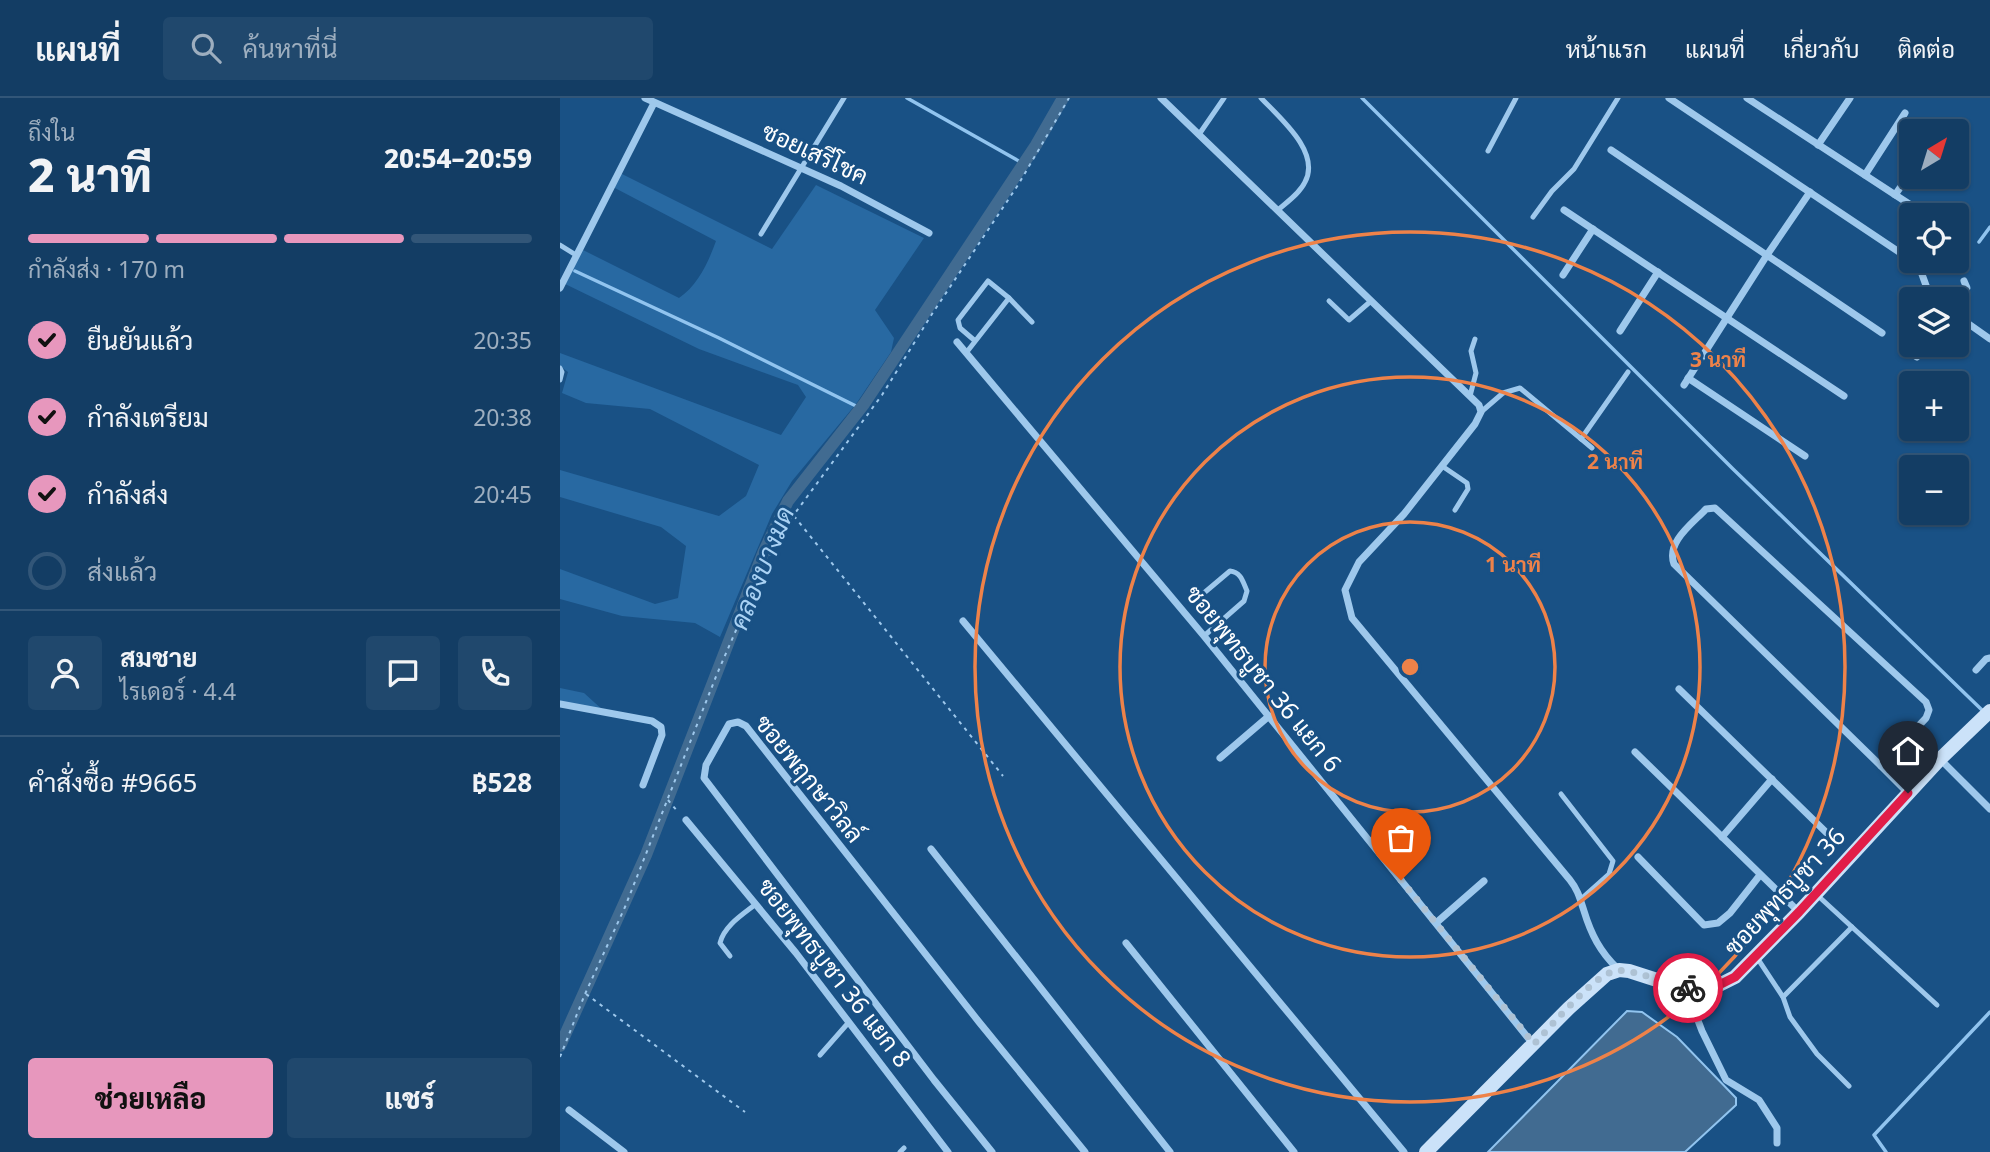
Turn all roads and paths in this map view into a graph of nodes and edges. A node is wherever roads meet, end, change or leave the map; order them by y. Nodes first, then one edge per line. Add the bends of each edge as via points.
1 (645, 98) edge
2 (844, 98) edge
3 (1069, 98) edge
4 (1161, 98) edge
5 (1224, 98) edge
6 (1261, 98) edge
7 (1516, 98) edge
8 (1618, 98) edge
9 (1669, 98) edge
10 (1747, 98) edge
11 (1850, 98) edge
12 (654, 103) junction
13 (1905, 113) dead end
14 (1200, 133) junction
15 (1818, 145) junction
16 (1611, 150) dead end
17 (1488, 151) dead end
18 (802, 167) junction
19 (1865, 175) junction
20 (1899, 189) edge
21 (1810, 192) junction
22 (1895, 195) junction
23 (1907, 203) edge
24 (1278, 210) junction
25 (1564, 210) dead end
26 (1533, 217) dead end
27 (1593, 229) junction
28 (929, 233) dead end
29 (761, 234) dead end
30 (560, 245) edge
31 (1899, 252) edge
32 (576, 255) junction
33 (1767, 255) junction
34 (1658, 272) junction
35 (1563, 275) dead end
36 (1964, 281) dead end
37 (1967, 287) edge
38 (560, 288) edge
39 (1009, 298) junction
40 (1329, 301) dead end
41 (1371, 301) junction
42 (1727, 318) junction
43 (1032, 322) dead end
44 (1969, 324) edge
45 (1620, 331) dead end
46 (1882, 333) dead end
47 (1475, 339) dead end
48 (1990, 339) edge
49 (974, 340) junction
50 (957, 342) dead end
51 (965, 353) junction
52 (560, 368) edge
53 (1628, 372) dead end
54 (560, 380) edge
55 (1471, 396) junction
56 (1844, 396) dead end
57 (1481, 412) junction
58 (1581, 439) junction
59 (1592, 448) dead end
60 (1805, 456) dead end
61 (1442, 466) junction
62 (1455, 510) dead end
63 (793, 516) junction
64 (963, 621) dead end
65 (1214, 626) junction
66 (1204, 636) junction
67 (1990, 659) edge
68 (1976, 670) dead end
69 (1679, 689) dead end
70 (560, 704) edge
71 (1986, 715) edge
72 (1269, 716) junction
73 (1634, 752) dead end
74 (1220, 758) dead end
75 (1940, 759) junction
76 (1881, 766) junction
77 (1003, 776) dead end
78 (1772, 779) junction
79 (643, 785) dead end
80 (1561, 793) dead end
81 (1908, 793) junction
82 (668, 800) junction
83 (1990, 809) edge
84 (686, 820) joint
85 (1722, 837) junction
86 (1835, 841) dead end
87 (931, 849) dead end
88 (1638, 857) dead end
89 (1760, 875) junction
90 (1484, 881) dead end
91 (1816, 894) junction
92 (1581, 899) junction
93 (756, 904) junction
94 (1799, 912) junction
95 (1436, 923) junction
96 (1852, 927) junction
97 (1126, 943) dead end
98 (730, 956) dead end
99 (1756, 956) junction
100 (1619, 970) junction
101 (1685, 989) junction
102 (585, 993) junction
103 (1783, 997) junction
104 (1937, 1005) dead end
105 (849, 1022) junction
106 (1534, 1044) junction
107 (820, 1055) dead end
108 (560, 1057) edge
109 (1849, 1086) dead end
110 (569, 1110) dead end
111 (745, 1112) dead end
112 (1777, 1143) dead end
113 (624, 1152) edge
114 (948, 1152) edge
115 (992, 1152) edge
116 (1085, 1152) edge
117 (1170, 1152) edge
118 (1294, 1152) edge
119 (1404, 1152) edge
120 (1426, 1152) edge

1 - 12 street, ซอยเสรีโชค
2 - 18 lane
3 - 63 path via 882,395
4 - 14 street
5 - 14 lane
6 - 24 lane via 1290,129 1310,166 1304,185
7 - 17 lane
8 - 26 lane via 1574,169
9 - 21 street
10 - 15 street
11 - 15 street
12 - 18 street, ซอยเสรีโชค
12 - 32 street
13 - 19 street
14 - 24 street
15 - 19 street
16 - 33 street
18 - 28 street, ซอยเสรีโชค
18 - 29 lane
19 - 22 street
20 - 22 street
21 - 31 street
21 - 33 street
22 - 23 street
24 - 41 street
25 - 27 street
27 - 34 street
27 - 35 street
30 - 32 lane
32 - 38 street
33 - 42 street
33 - 46 street
34 - 42 street
34 - 45 street
36 - 37 street
39 - 43 lane
39 - 49 lane
39 - 49 lane via 988,281 958,320
40 - 41 lane via 1349,320
41 - 55 street
42 - 56 street
42 - 60 street via 1686,382
44 - 48 street
47 - 55 lane
49 - 51 lane
50 - 51 street, ซอยพุทธบูชา 36 แยก 6
51 - 66 street, ซอยพุทธบูชา 36 แยก 6
52 - 54 lane
53 - 58 lane
55 - 57 street
57 - 58 lane via 1503,393 1520,388
57 - 61 street
58 - 59 lane
61 - 62 lane via 1467,483
61 - 92 street via 1359,562 1345,590 1347,605 1352,618 1533,832
63 - 77 path
63 - 82 path via 766,561
64 - 119 street
65 - 65 lane via 1247,594 1235,572 1230,571 1198,598
65 - 66 lane
66 - 72 street, ซอยพุทธบูชา 36 แยก 6
67 - 68 street
69 - 78 street
70 - 79 street via 652,721 661,727 662,736
71 - 75 street, ซอยพุทธบูชา 36
72 - 74 street
72 - 95 street, ซอยพุทธบูชา 36 แยก 6
73 - 85 street
75 - 81 street, ซอยพุทธบูชา 36
75 - 83 street
76 - 76 street via 1674,565 1673,545 1706,509 1715,508 1724,515 1926,702 1926,718
76 - 81 street
78 - 85 street
78 - 86 street
80 - 92 lane via 1613,861 1609,874
81 - 91 street, ซอยพุทธบูชา 36
82 - 84 path
82 - 102 path
84 - 93 street, ซอยพุทธบูชา 36 แยก 8
85 - 89 street
87 - 117 street
88 - 89 street via 1704,925 1718,923 1730,913
89 - 94 street
90 - 95 street
91 - 94 street, ซอยพุทธบูชา 36
91 - 96 lane
92 - 100 street via 1595,940
93 - 98 lane via 721,937
93 - 105 street, ซอยพุทธบูชา 36 แยก 8
94 - 99 street, ซอยพุทธบูชา 36
95 - 106 street, ซอยพุทธบูชา 36 แยก 6
96 - 103 lane
96 - 104 lane
97 - 118 street
99 - 101 street, ซอยพุทธบูชา 36 via 1721,984
99 - 103 lane
100 - 101 street, ซอยพุทธบูชา 36
100 - 106 street via 1599,980
101 - 112 street via 1726,1080 1759,1100 1776,1128
102 - 108 path
102 - 111 path
103 - 109 lane via 1790,1017 1817,1054
105 - 107 lane
105 - 114 street, ซอยพุทธบูชา 36 แยก 8
106 - 120 street
110 - 113 street
115 - 116 street, ซอยพฤกษาวิลล์ via 704,778 706,765 729,724 746,726

